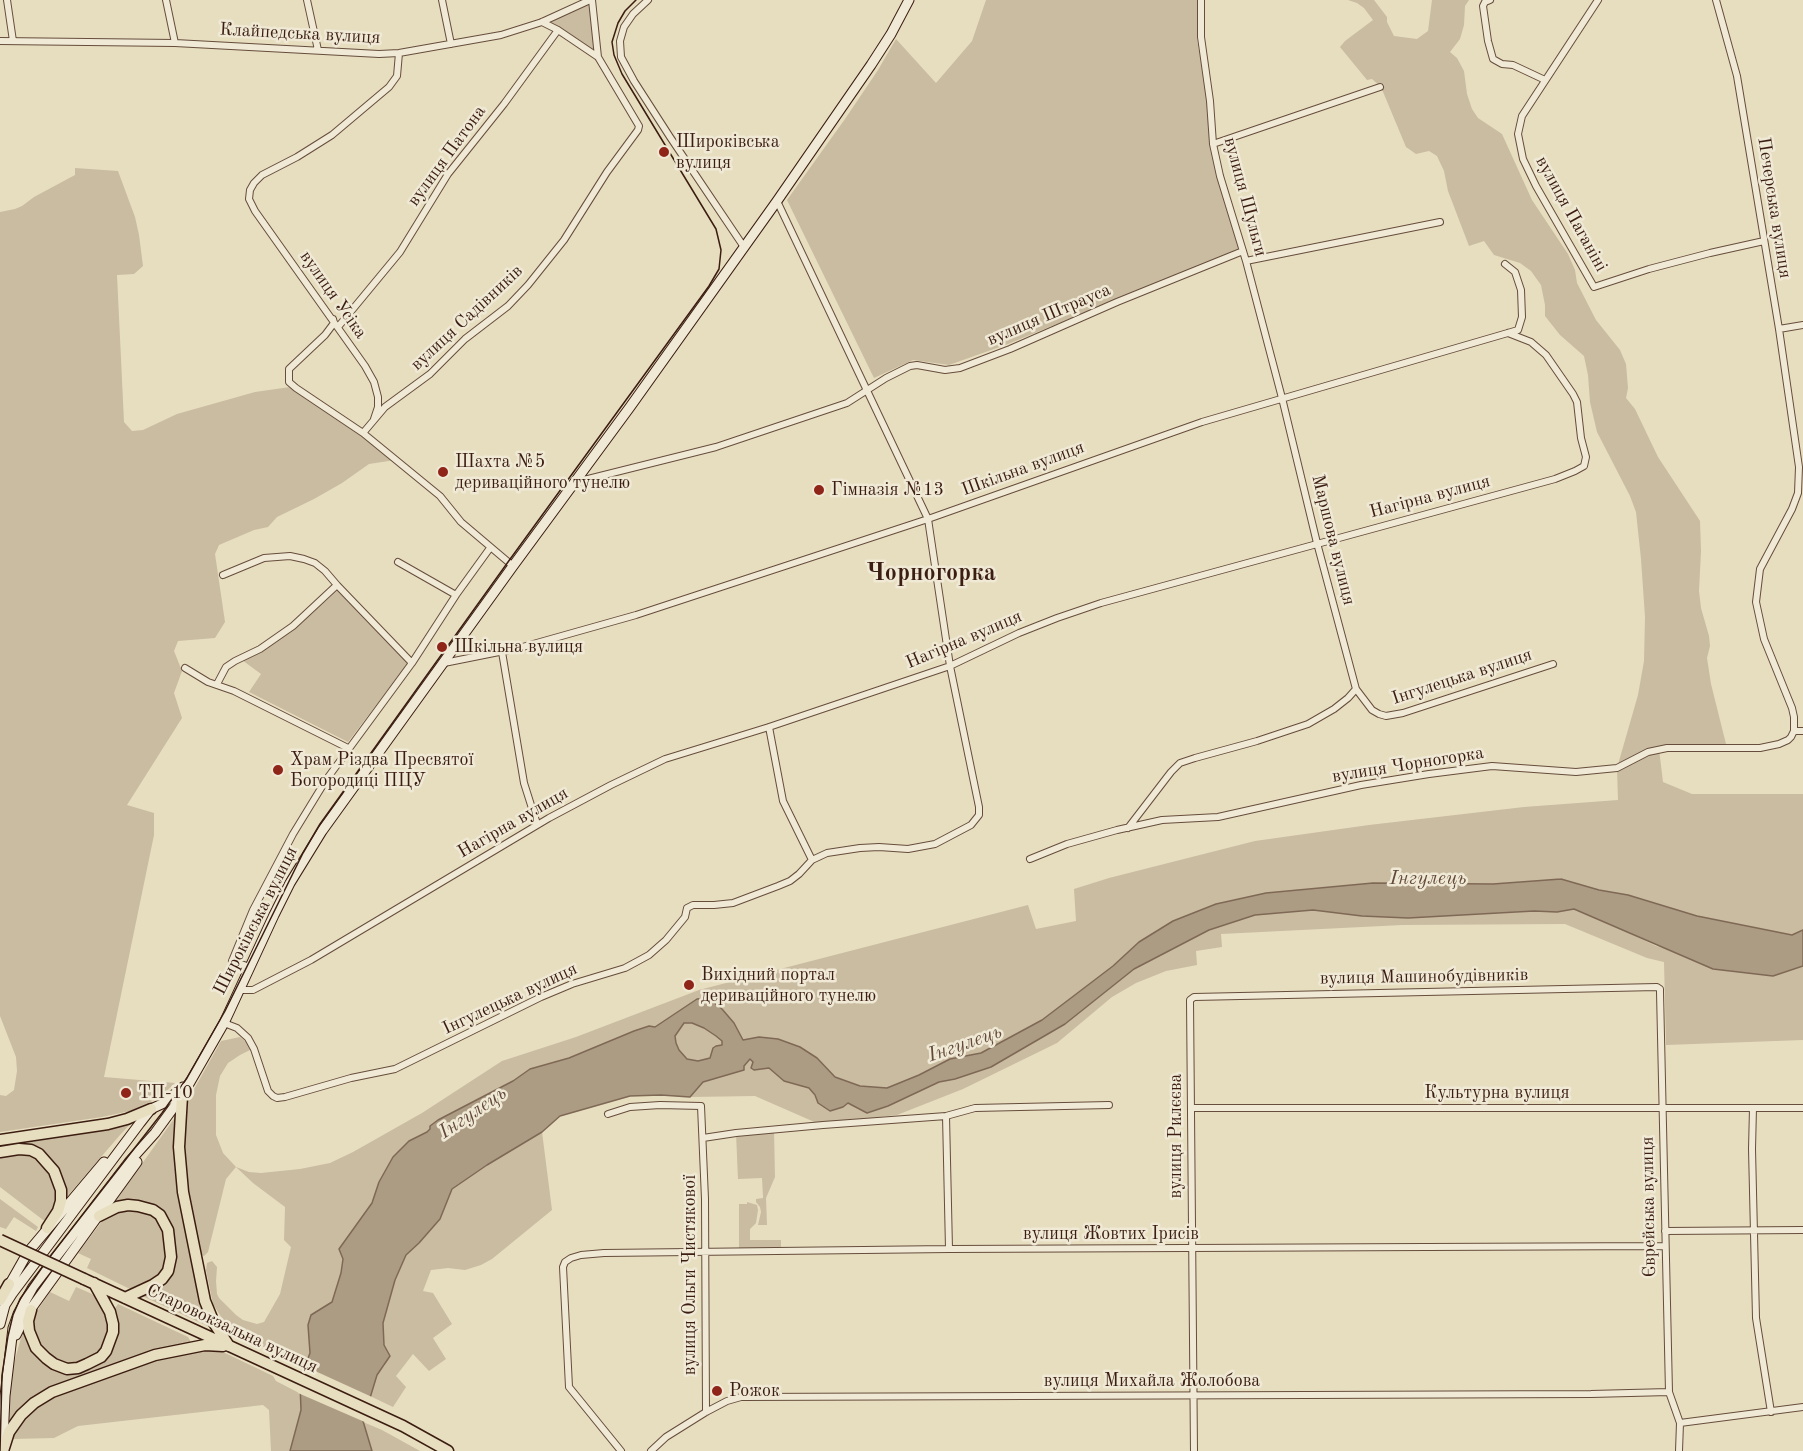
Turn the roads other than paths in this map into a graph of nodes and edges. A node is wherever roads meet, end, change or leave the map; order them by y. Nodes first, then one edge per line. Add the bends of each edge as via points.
1 (6, 0) edge
2 (166, 0) edge
3 (307, 0) edge
4 (442, 0) edge
5 (591, 0) edge
6 (648, 0) edge
7 (909, 0) edge
8 (1201, 0) edge
9 (1490, 0) edge
10 (1598, 0) edge
11 (1716, 0) edge
12 (542, 22) junction
13 (558, 30) junction
14 (0, 41) edge
15 (13, 41) junction
16 (175, 43) junction
17 (452, 44) junction
18 (318, 50) junction
19 (399, 53) junction
20 (598, 57) junction
21 (1545, 80) junction
22 (1380, 87) dead end
23 (1213, 144) junction
24 (777, 201) junction
25 (1440, 222) dead end
26 (1764, 241) junction
27 (744, 247) junction
28 (1243, 251) junction
29 (1246, 261) junction
30 (1505, 264) dead end
31 (333, 319) junction
32 (1803, 325) edge
33 (338, 327) junction
34 (1779, 328) junction
35 (1508, 333) junction
36 (867, 391) junction
37 (1282, 398) junction
38 (372, 422) junction
39 (363, 433) junction
40 (575, 482) junction
41 (928, 519) junction
42 (1317, 543) junction
43 (490, 548) junction
44 (398, 562) dead end
45 (513, 566) junction
46 (223, 575) dead end
47 (337, 585) junction
48 (456, 594) junction
49 (502, 652) junction
50 (412, 663) junction
51 (444, 663) junction
52 (1553, 664) dead end
53 (950, 666) junction
54 (185, 668) dead end
55 (217, 684) junction
56 (1356, 689) junction
57 (769, 728) junction
58 (1794, 731) junction
59 (1803, 731) edge
60 (348, 748) junction
61 (537, 824) junction
62 (1128, 828) junction
63 (1030, 859) dead end
64 (812, 860) junction
65 (250, 967) junction
66 (1660, 989) joint
67 (239, 990) junction
68 (1190, 1000) joint
69 (224, 1023) junction
70 (199, 1066) junction
71 (182, 1096) junction
72 (1109, 1105) dead end
73 (1191, 1108) junction
74 (1662, 1108) junction
75 (1753, 1108) junction
76 (1803, 1108) edge
77 (151, 1109) junction
78 (608, 1114) dead end
79 (946, 1116) junction
80 (140, 1123) junction
81 (155, 1133) junction
82 (703, 1138) junction
83 (0, 1140) edge
84 (0, 1152) edge
85 (99, 1216) junction
86 (47, 1228) junction
87 (1803, 1230) edge
88 (1665, 1231) junction
89 (1754, 1231) junction
90 (0, 1240) edge
91 (1665, 1246) junction
92 (949, 1249) junction
93 (1191, 1249) junction
94 (705, 1253) junction
95 (89, 1281) junction
96 (9, 1284) junction
97 (124, 1298) junction
98 (0, 1300) edge
99 (31, 1310) junction
100 (0, 1313) edge
101 (0, 1324) edge
102 (230, 1346) junction
103 (8, 1364) junction
104 (1669, 1392) junction
105 (1194, 1395) junction
106 (1803, 1407) edge
107 (706, 1412) junction
108 (1771, 1412) junction
109 (1680, 1424) junction
110 (3, 1451) edge
111 (448, 1451) edge
112 (621, 1451) edge
113 (651, 1451) edge
114 (1194, 1451) edge
115 (1679, 1451) edge

1 - 15 street
2 - 16 street
3 - 18 street
4 - 17 street
5 - 12 street, Клайпедська вулиця
5 - 20 street
6 - 27 street via 624,27 621,57
7 - 24 main road, Широківська вулиця via 871,65
8 - 23 street, вулиця Шульги via 1201,37
9 - 21 street via 1483,6 1493,59
10 - 21 street, вулиця Паганіні
11 - 26 street, Печерська вулиця via 1737,76
12 - 13 street
12 - 17 street, Клайпедська вулиця
13 - 20 street
13 - 33 street, вулиця Патона via 448,174 400,252
14 - 15 street, Клайпедська вулиця
15 - 16 street, Клайпедська вулиця
16 - 18 street, Клайпедська вулиця
17 - 19 street, Клайпедська вулиця
18 - 19 street, Клайпедська вулиця
19 - 31 street, вулиця Усіка via 397,76 389,87 332,135 262,175 250,190 249,199 255,211
20 - 38 street, вулиця Садівників via 638,130 564,240 528,285
21 - 26 street, вулиця Паганіні via 1522,116 1518,134 1523,159 1594,287
22 - 23 street
23 - 28 street, вулиця Шульги
24 - 27 main road, Широківська вулиця
24 - 36 street
25 - 29 street
26 - 34 street, Печерська вулиця
27 - 40 main road, Широківська вулиця
28 - 29 street, вулиця Шульги
28 - 36 street, вулиця Штрауса via 960,368 945,370 917,364
29 - 37 street, вулиця Шульги
30 - 35 street, Шкільна вулиця via 1515,272 1521,290 1518,330
31 - 33 street, вулиця Усіка
31 - 39 street via 325,335 290,369 289,382
32 - 34 street
33 - 38 street, вулиця Усіка via 374,382 378,407
34 - 58 street, Печерська вулиця via 1800,481 1792,509 1760,570 1756,602 1764,639 1792,708
35 - 37 street, Шкільна вулиця
35 - 42 street, Нагірна вулиця via 1531,342 1546,355 1573,394 1586,457 1584,466 1555,479
36 - 40 street, вулиця Штрауса via 847,403 716,447
36 - 41 street
37 - 41 street, Шкільна вулиця via 1202,422
37 - 42 street, Маршова вулиця
38 - 39 street, вулиця Садівників
39 - 43 street via 440,496
40 - 45 main road, Широківська вулиця
41 - 49 street, Шкільна вулиця via 636,615
41 - 53 street
42 - 53 street, Нагірна вулиця via 1090,606 1019,633
42 - 56 street, Маршова вулиця
43 - 45 street
43 - 48 street
44 - 48 street
45 - 51 main road, Широківська вулиця
46 - 47 street via 264,558 290,556 315,563
47 - 50 street
47 - 55 street via 293,626 226,667
48 - 50 street
49 - 51 street, Шкільна вулиця
49 - 61 street via 524,783
50 - 60 street
51 - 65 main road, Широківська вулиця via 322,831 290,883
52 - 56 street, Інгулецька вулиця via 1386,716 1372,710
53 - 57 street, Нагірна вулиця
53 - 64 street, Інгулецька вулиця via 979,815 970,825 935,844 908,849 860,848 827,853
54 - 55 street
55 - 60 street
56 - 62 street via 1334,709 1308,724 1180,763
57 - 61 street, Нагірна вулиця via 665,759
57 - 64 street via 783,801
58 - 59 street
58 - 62 street, вулиця Чорногорка via 1788,740 1771,746 1667,748 1648,752 1617,768 1576,772 1492,766 1429,774 1361,785 1218,818 1162,820
60 - 65 street via 293,834 253,910 232,961
61 - 67 street, Нагірна вулиця via 311,960 254,990
62 - 63 street, вулиця Чорногорка via 1067,844
64 - 69 street, Інгулецька вулиця via 790,881 770,889 733,903 687,908 685,917 666,940 639,961 541,997 395,1069 277,1098 268,1091 248,1038
65 - 67 main road, Широківська вулиця
66 - 68 street, вулиця Машинобудівників
66 - 74 street, Єврейська вулиця
67 - 69 main road, Широківська вулиця
68 - 73 street, вулиця Рилєєва
69 - 70 main road, Широківська вулиця
70 - 71 main road
70 - 77 main road via 174,1095
71 - 81 main road
71 - 102 main road via 179,1147 183,1192 205,1301
72 - 79 street via 975,1108
73 - 74 street, Культурна вулиця
73 - 93 street, вулиця Рилєєва
74 - 75 street, Культурна вулиця
74 - 88 street, Єврейська вулиця
75 - 76 street, Культурна вулиця
75 - 89 street
77 - 80 main road
77 - 83 main road via 108,1124
78 - 82 street, вулиця Ольги Чистякової via 630,1107 701,1106
79 - 82 street
79 - 92 street
80 - 86 main road
80 - 101 main road via 12,1293
81 - 85 main road
81 - 103 main road via 33,1287 15,1321
82 - 94 street, вулиця Ольги Чистякової
84 - 86 main road via 30,1150 54,1171 61,1201
85 - 97 main road via 117,1207 138,1206 160,1215 168,1230 168,1271 153,1285
85 - 99 main road
86 - 96 main road
87 - 89 street
88 - 89 street
88 - 91 street, Єврейська вулиця
89 - 108 street via 1756,1318
90 - 95 main road, Старовокзальна вулиця, bridge
91 - 93 street, вулиця Жовтих Ірисів
91 - 104 street, Єврейська вулиця
92 - 93 street, вулиця Жовтих Ірисів
92 - 94 street, вулиця Жовтих Ірисів
93 - 105 street, вулиця Рилєєва
94 - 107 street, вулиця Ольги Чистякової
94 - 112 street, вулиця Жовтих Ірисів via 581,1255 570,1258 562,1267 570,1386
95 - 97 main road, Старовокзальна вулиця
95 - 99 main road via 114,1324 101,1357 78,1368 54,1364 36,1348 29,1331
96 - 98 main road
96 - 100 main road
97 - 102 main road, Старовокзальна вулиця
99 - 103 main road via 18,1332
102 - 110 main road via 205,1345 155,1355 52,1392 21,1415 9,1432
102 - 111 main road, Старовокзальна вулиця
103 - 110 main road
104 - 105 street, вулиця Михайла Жолобова
104 - 109 street, Єврейська вулиця
105 - 107 street, вулиця Михайла Жолобова via 741,1397
105 - 114 street, вулиця Рилєєва
106 - 108 street
107 - 113 street, вулиця Михайла Жолобова
108 - 109 street
109 - 115 street, Єврейська вулиця

